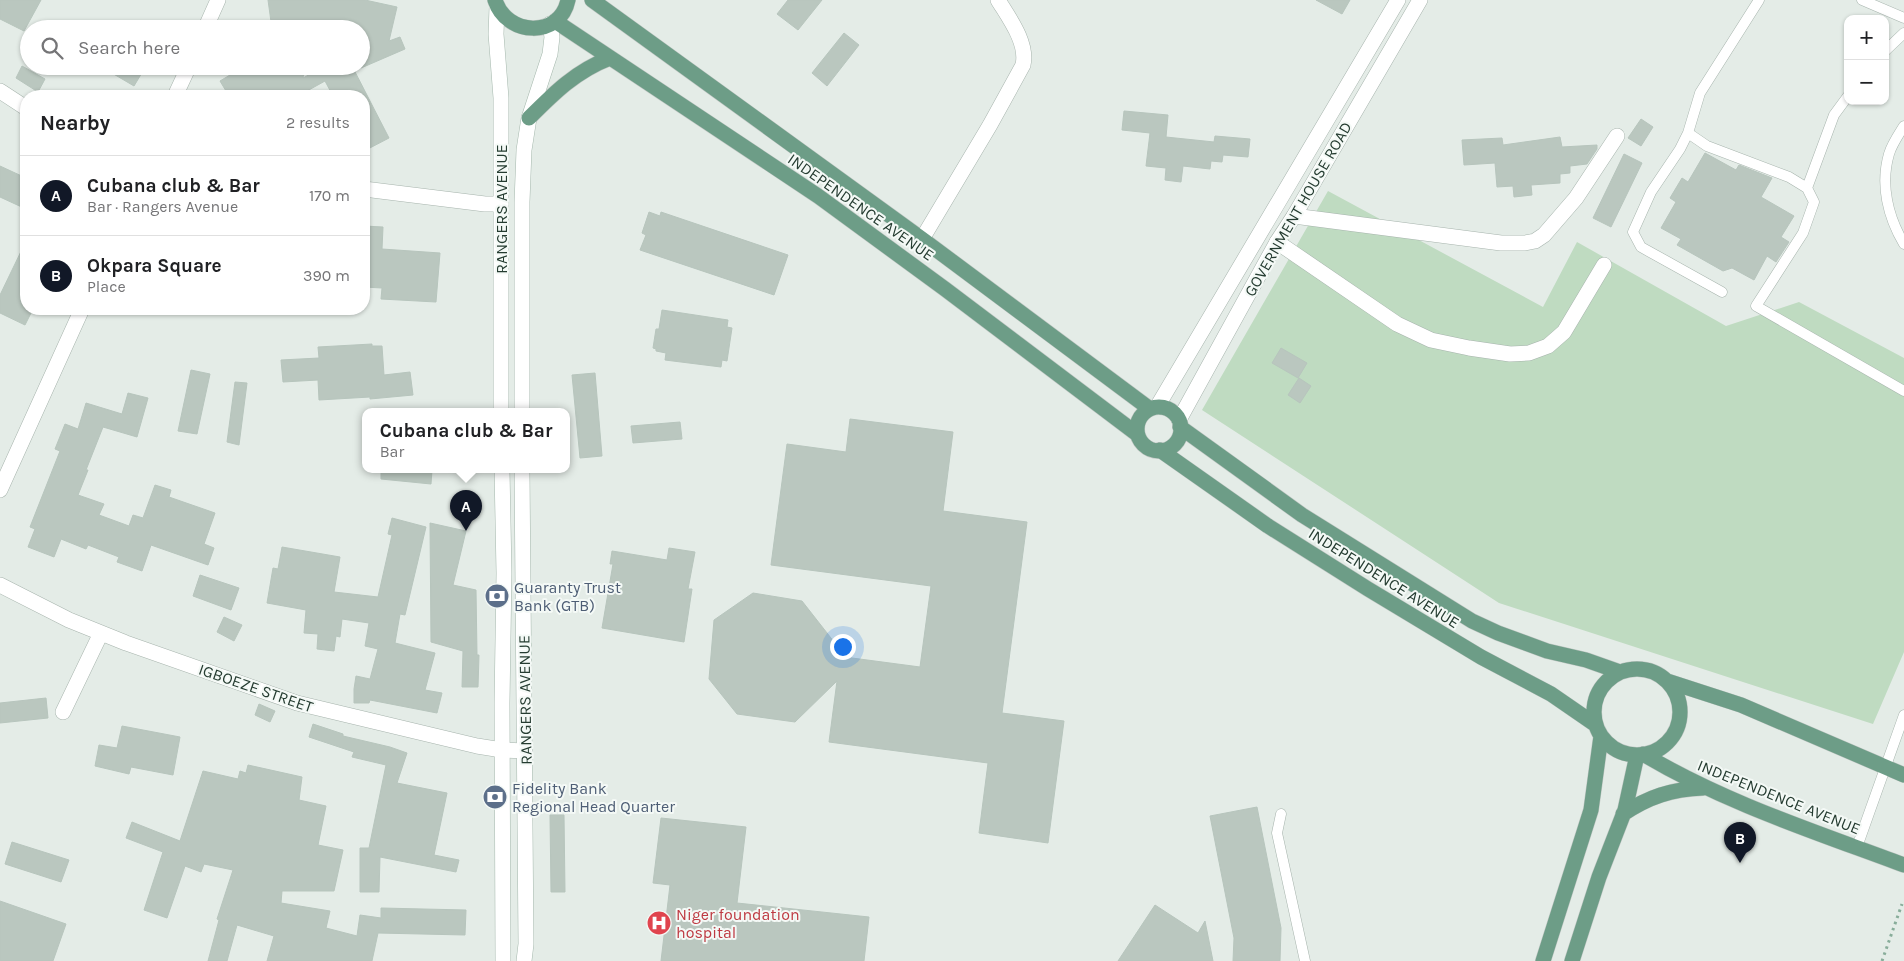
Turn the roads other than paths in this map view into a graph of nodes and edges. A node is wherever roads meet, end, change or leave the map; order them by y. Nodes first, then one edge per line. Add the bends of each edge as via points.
1 (218, 0) edge
2 (568, 0) edge
3 (592, 0) edge
4 (998, 0) edge
5 (1398, 0) edge
6 (1402, 0) edge
7 (1759, 0) edge
8 (1862, 0) edge
9 (496, 3) edge
10 (1418, 4) edge
11 (1904, 18) edge
12 (209, 20) edge
13 (552, 22) junction
14 (1904, 34) edge
15 (1889, 47) edge
16 (610, 58) junction
17 (185, 75) edge
18 (178, 90) edge
19 (0, 91) edge
20 (1844, 101) edge
21 (20, 104) edge
22 (529, 118) junction
23 (1904, 126) edge
24 (1688, 132) junction
25 (1617, 136) dead end
26 (1807, 188) junction
27 (370, 190) edge
28 (501, 204) junction
29 (1294, 216) junction
30 (922, 239) junction
31 (1277, 242) junction
32 (1904, 244) edge
33 (1604, 265) dead end
34 (1722, 292) dead end
35 (79, 315) edge
36 (1904, 391) edge
37 (501, 408) edge
38 (522, 408) edge
39 (1154, 408) junction
40 (1180, 424) junction
41 (1137, 434) junction
42 (1160, 450) junction
43 (502, 473) edge
44 (522, 473) edge
45 (0, 490) edge
46 (0, 585) edge
47 (101, 633) junction
48 (1620, 672) junction
49 (1668, 681) junction
50 (63, 712) dead end
51 (1904, 716) edge
52 (1598, 730) junction
53 (502, 750) junction
54 (525, 751) junction
55 (1640, 755) junction
56 (1886, 768) junction
57 (1904, 775) edge
58 (1705, 788) junction
59 (1281, 814) dead end
60 (1623, 814) junction
61 (1857, 847) junction
62 (1904, 865) edge
63 (502, 961) edge
64 (524, 961) edge
65 (1305, 961) edge
66 (1543, 961) edge
67 (1572, 961) edge

1 - 12 street
2 - 13 main road via 562,13
3 - 30 main road, INDEPENDENCE AVENUE
4 - 30 street via 1024,50 1023,65
5 - 39 street, GOVERNMENT HOUSE ROAD
6 - 10 street
7 - 24 lane via 1700,93
8 - 11 lane
9 - 13 main road via 504,17 514,24 538,28
9 - 28 street, RANGERS AVENUE via 501,98
10 - 29 street, GOVERNMENT HOUSE ROAD
13 - 16 main road, INDEPENDENCE AVENUE
13 - 22 street, RANGERS AVENUE via 550,54
14 - 15 lane
16 - 22 main road via 593,64 565,82
16 - 41 main road, INDEPENDENCE AVENUE via 818,196
17 - 18 street
19 - 21 street
20 - 26 lane via 1834,115
22 - 38 street, RANGERS AVENUE via 522,202
23 - 32 lane via 1889,153 1885,183 1889,210
24 - 26 lane via 1707,146 1789,177
24 - 34 lane via 1651,192 1633,232 1641,247
25 - 29 street via 1576,198 1544,234 1525,244
26 - 36 lane via 1814,202 1803,232 1756,306
27 - 28 street
28 - 37 street, RANGERS AVENUE
29 - 31 street, GOVERNMENT HOUSE ROAD
30 - 39 main road, INDEPENDENCE AVENUE
31 - 33 street via 1397,324 1431,340 1510,354 1529,353 1548,346 1564,332
31 - 40 street, GOVERNMENT HOUSE ROAD
35 - 45 street
39 - 40 main road via 1170,410
39 - 41 main road via 1145,412 1138,422
40 - 42 main road via 1175,443
40 - 48 main road, INDEPENDENCE AVENUE via 1302,515 1472,621 1548,651
41 - 42 main road via 1146,446
42 - 52 main road, INDEPENDENCE AVENUE via 1268,526 1481,657 1551,694
43 - 53 street, RANGERS AVENUE
44 - 54 street, RANGERS AVENUE
46 - 47 street, IGBOEZE STREET
47 - 50 street
47 - 53 street, IGBOEZE STREET via 297,704
48 - 49 main road via 1640,669
48 - 52 main road via 1600,689 1595,700
49 - 55 main road via 1679,702 1678,725 1665,745
49 - 56 main road via 1741,705
51 - 56 lane
52 - 55 main road via 1617,750
52 - 66 main road via 1591,810
53 - 54 street, IGBOEZE STREET
53 - 63 street, RANGERS AVENUE
54 - 64 street, RANGERS AVENUE
55 - 58 main road, INDEPENDENCE AVENUE
55 - 60 main road
56 - 57 main road
56 - 61 lane
58 - 60 main road via 1663,794
58 - 61 main road, INDEPENDENCE AVENUE
59 - 65 lane via 1277,833
60 - 67 main road
61 - 62 main road, INDEPENDENCE AVENUE

